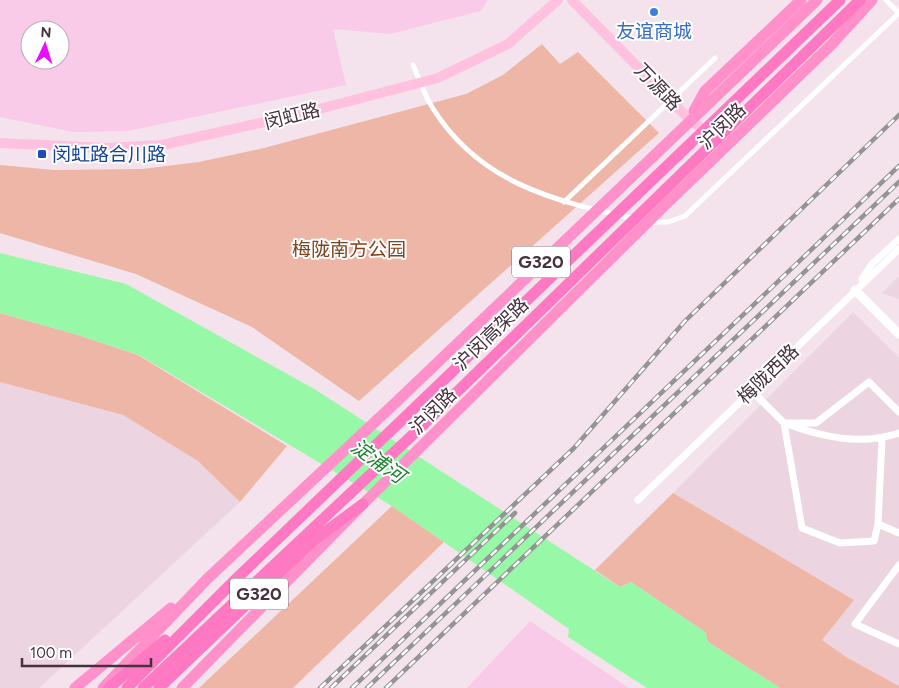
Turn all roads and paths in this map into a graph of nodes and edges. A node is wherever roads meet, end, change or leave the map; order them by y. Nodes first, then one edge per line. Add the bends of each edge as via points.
1 (558, 0) edge
2 (572, 0) edge
3 (802, 0) edge
4 (817, 0) edge
5 (840, 0) edge
6 (860, 0) edge
7 (872, 0) edge
8 (886, 0) edge
9 (899, 13) edge
10 (715, 58) dead end
11 (413, 65) dead end
12 (689, 119) junction
13 (0, 143) edge
14 (727, 147) junction
15 (564, 202) junction
16 (899, 239) edge
17 (899, 249) edge
18 (855, 290) junction
19 (899, 334) edge
20 (751, 390) junction
21 (899, 412) edge
22 (784, 424) junction
23 (899, 433) edge
24 (882, 439) junction
25 (638, 500) dead end
26 (363, 504) junction
27 (878, 524) junction
28 (899, 533) edge
29 (899, 566) edge
30 (207, 579) junction
31 (236, 579) junction
32 (246, 591) junction
33 (899, 644) edge
34 (75, 688) edge
35 (103, 688) edge
36 (109, 688) edge
37 (127, 688) edge
38 (143, 688) edge
39 (152, 688) edge
40 (159, 688) edge
41 (182, 688) edge

1 - 13 main road, 闵虹路 via 508,44 438,78 300,114 162,145 107,148
2 - 12 main road, 万源路
3 - 12 main road, 沪闵路 / G320 via 705,90
4 - 12 main road, 沪闵路 / G320
5 - 31 highway, 沪闵高架路
6 - 32 highway, 沪闵高架路 via 421,427
7 - 14 main road, 沪闵路 / G320
8 - 9 street
9 - 15 street via 685,216 656,224
10 - 15 street
11 - 15 street via 431,105 448,131 494,170 522,187
12 - 14 main road, 万源路
12 - 30 main road, 沪闵路 / G320 via 393,405
14 - 26 main road, 沪闵路 / G320
16 - 18 street via 872,264
17 - 18 street, 梅陇西路
18 - 19 street
18 - 20 street, 梅陇西路
20 - 22 street
20 - 25 street, 梅陇西路
21 - 22 street via 869,382 816,423
22 - 24 street via 844,439
22 - 27 street via 802,528 840,543 874,541
23 - 24 street
24 - 27 street
26 - 40 highway, 沪闵路 / G320 via 314,540
26 - 41 main road
27 - 28 street
29 - 33 street via 855,624
30 - 34 main road
30 - 35 main road, 沪闵路 / G320
31 - 36 highway
31 - 37 highway, 沪闵高架路
32 - 38 highway, 沪闵高架路
32 - 39 highway

